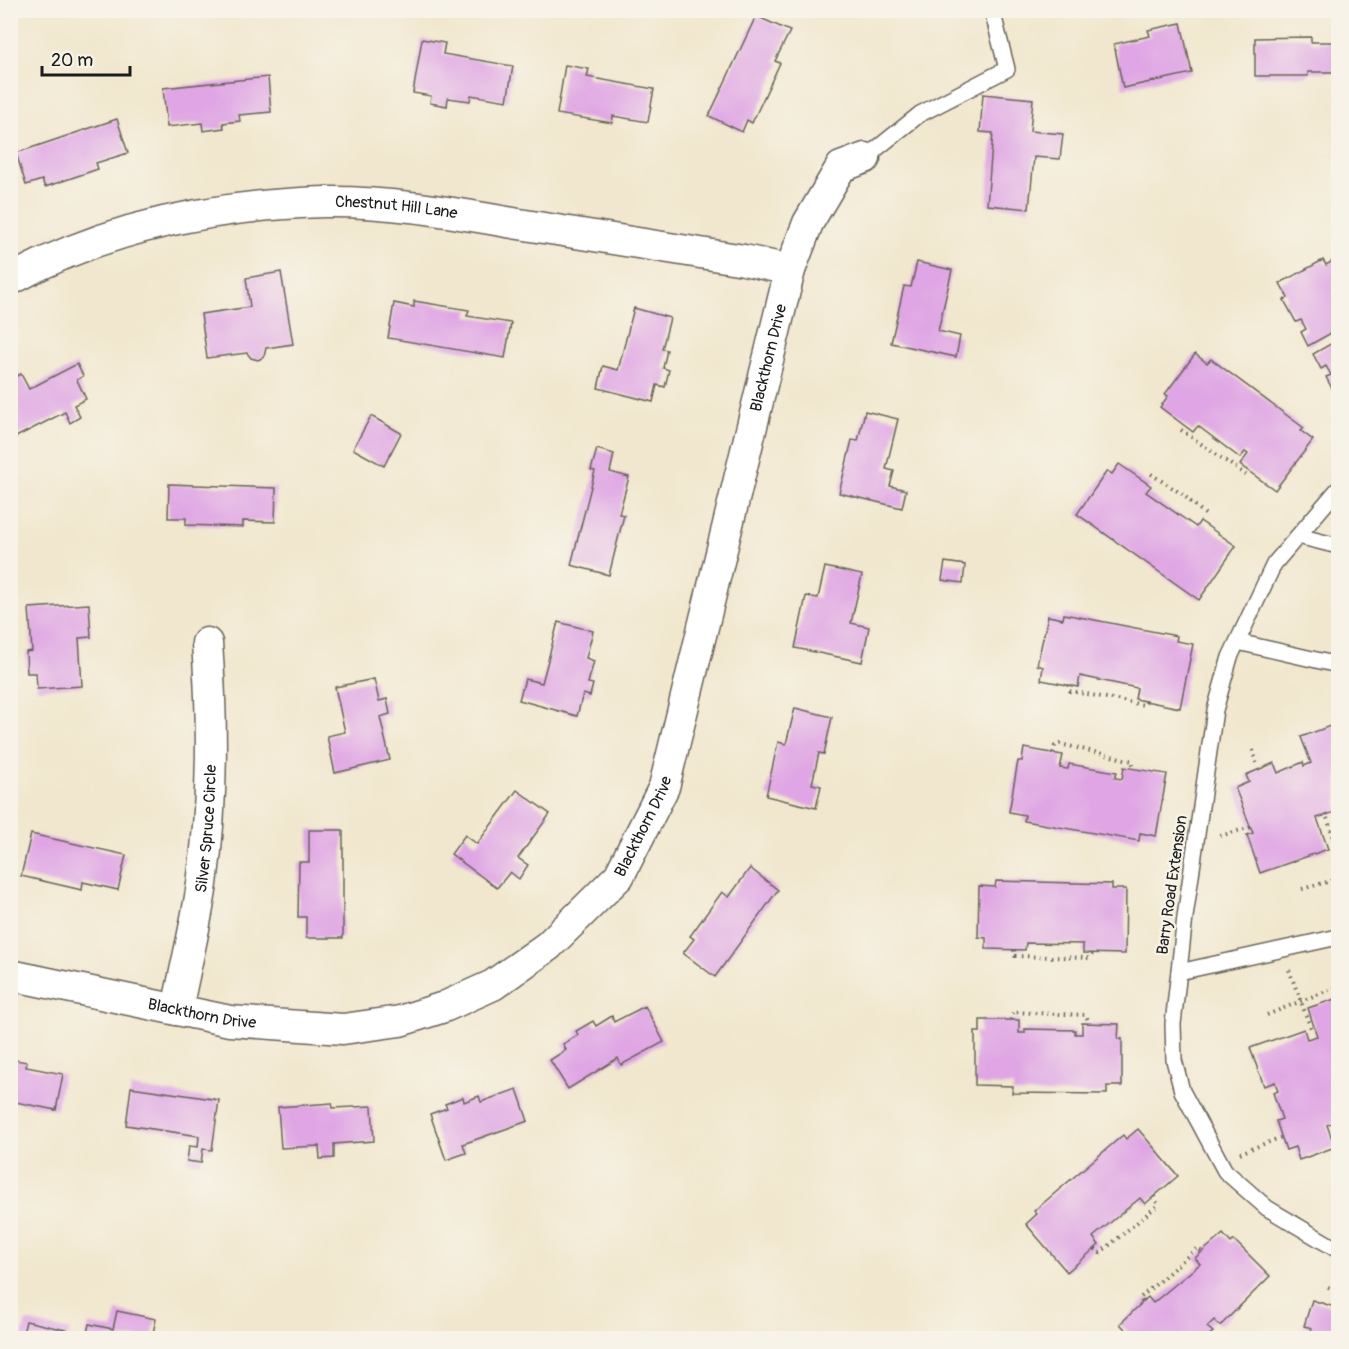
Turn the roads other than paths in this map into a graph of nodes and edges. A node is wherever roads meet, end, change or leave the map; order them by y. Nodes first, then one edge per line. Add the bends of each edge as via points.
1 (992, 10) edge
2 (865, 158) joint
3 (790, 270) junction
4 (10, 280) edge
5 (1338, 489) edge
6 (1298, 536) junction
7 (1338, 546) edge
8 (1238, 642) junction
9 (207, 643) dead end
10 (1338, 665) edge
11 (1338, 938) edge
12 (1179, 972) junction
13 (10, 975) edge
14 (177, 1010) junction
15 (1338, 1250) edge

1 - 2 lane via 1007,69 920,114
2 - 3 street, Blackthorn Drive via 842,167 808,223
3 - 4 street, Chestnut Hill Lane via 415,207 326,202 245,208 156,223 91,243
3 - 14 street, Blackthorn Drive via 664,787 618,876 548,946 493,985 400,1021 343,1029 230,1021
5 - 6 lane, Barry Road Extension
6 - 7 lane
6 - 8 lane, Barry Road Extension via 1274,564
8 - 10 lane
8 - 12 lane, Barry Road Extension via 1215,710
9 - 14 street, Silver Spruce Circle via 213,723 208,825 202,886
11 - 12 lane
12 - 15 lane, Barry Road Extension via 1173,1023 1174,1060 1182,1091 1225,1171 1267,1208
13 - 14 street, Blackthorn Drive

